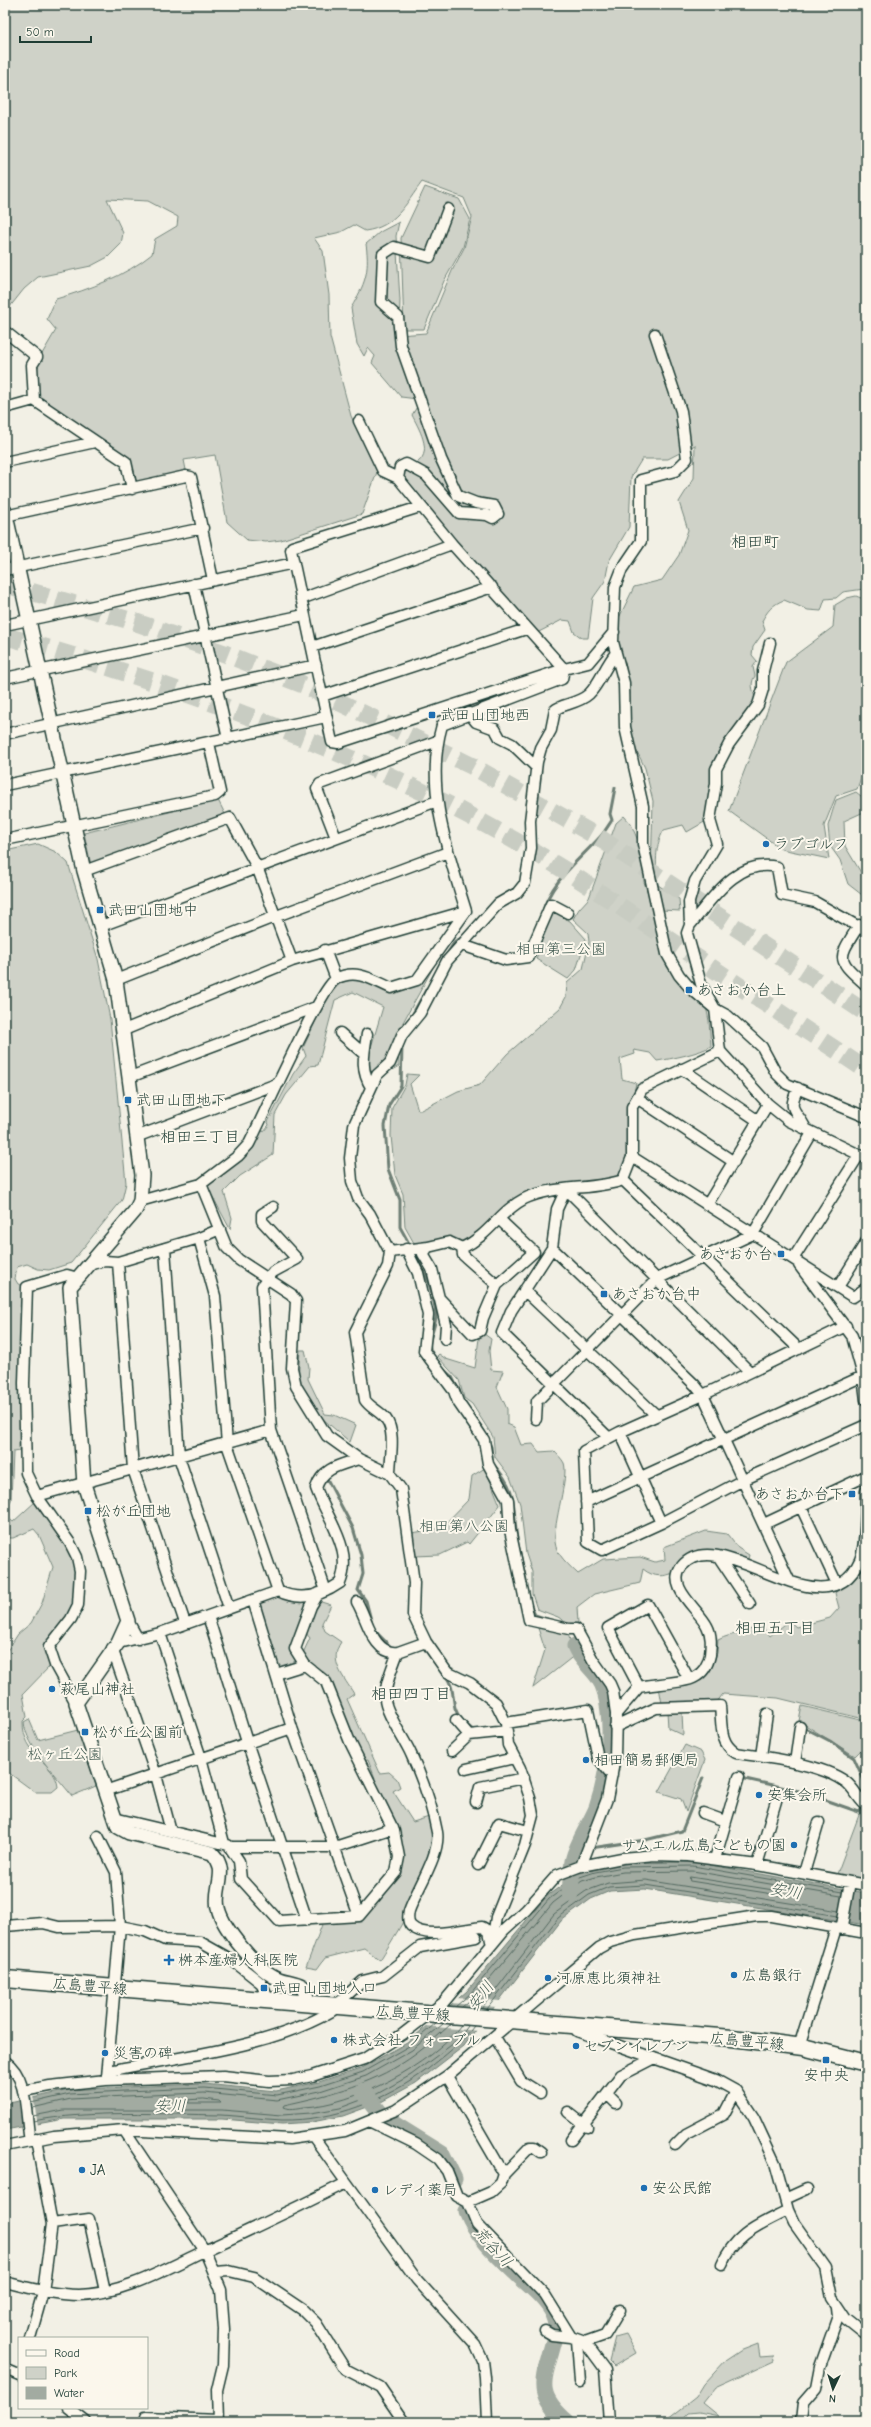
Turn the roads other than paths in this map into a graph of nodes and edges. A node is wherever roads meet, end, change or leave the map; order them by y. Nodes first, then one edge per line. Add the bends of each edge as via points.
1 (448, 209) dead end
2 (5, 334) edge
3 (655, 334) dead end
4 (34, 400) junction
5 (5, 408) edge
6 (359, 421) dead end
7 (95, 442) junction
8 (5, 462) edge
9 (398, 478) junction
10 (132, 489) junction
11 (420, 506) junction
12 (5, 514) edge
13 (203, 528) junction
14 (452, 544) junction
15 (294, 562) junction
16 (18, 568) junction
17 (5, 570) edge
18 (213, 580) junction
19 (194, 584) junction
20 (492, 587) junction
21 (301, 599) junction
22 (304, 615) junction
23 (29, 620) junction
24 (5, 624) edge
25 (526, 629) junction
26 (614, 632) junction
27 (205, 635) junction
28 (770, 643) dead end
29 (312, 647) junction
30 (616, 653) junction
31 (316, 665) junction
32 (564, 669) junction
33 (41, 671) junction
34 (5, 678) edge
35 (216, 687) junction
36 (322, 696) junction
37 (469, 713) junction
38 (326, 717) junction
39 (52, 724) junction
40 (5, 734) edge
41 (228, 739) junction
42 (437, 741) junction
43 (209, 743) junction
44 (536, 767) junction
45 (63, 773) junction
46 (5, 786) edge
47 (437, 801) junction
48 (75, 826) junction
49 (336, 838) junction
50 (5, 840) edge
51 (448, 852) junction
52 (257, 867) junction
53 (84, 871) junction
54 (466, 911) junction
55 (568, 913) dead end
56 (274, 917) junction
57 (690, 925) junction
58 (100, 926) junction
59 (863, 928) edge
60 (462, 945) junction
61 (325, 950) junction
62 (292, 961) junction
63 (336, 979) junction
64 (116, 980) junction
65 (866, 985) edge
66 (316, 1007) junction
67 (715, 1009) junction
68 (124, 1030) junction
69 (340, 1033) dead end
70 (366, 1034) dead end
71 (720, 1051) junction
72 (364, 1054) junction
73 (682, 1070) junction
74 (130, 1077) junction
75 (280, 1083) junction
76 (371, 1087) junction
77 (798, 1088) junction
78 (637, 1098) junction
79 (768, 1104) junction
80 (866, 1117) edge
81 (758, 1120) junction
82 (809, 1130) junction
83 (136, 1137) junction
84 (632, 1157) junction
85 (863, 1157) edge
86 (734, 1162) junction
87 (623, 1180) junction
88 (201, 1184) junction
89 (566, 1188) junction
90 (140, 1201) junction
91 (707, 1205) junction
92 (273, 1207) dead end
93 (499, 1219) junction
94 (220, 1229) junction
95 (753, 1234) junction
96 (199, 1238) junction
97 (866, 1242) edge
98 (428, 1247) junction
99 (165, 1248) junction
100 (462, 1248) junction
101 (552, 1248) junction
102 (406, 1249) junction
103 (390, 1252) junction
104 (702, 1257) junction
105 (796, 1261) junction
106 (118, 1262) junction
107 (91, 1264) junction
108 (78, 1278) junction
109 (267, 1279) junction
110 (657, 1279) junction
111 (497, 1285) junction
112 (838, 1288) junction
113 (866, 1288) edge
114 (524, 1290) junction
115 (439, 1298) junction
116 (621, 1314) junction
117 (846, 1326) junction
118 (445, 1339) dead end
119 (588, 1349) junction
120 (799, 1349) junction
121 (750, 1372) junction
122 (862, 1376) junction
123 (553, 1385) junction
124 (703, 1395) junction
125 (866, 1400) edge
126 (656, 1415) junction
127 (536, 1419) dead end
128 (866, 1426) edge
129 (271, 1430) junction
130 (620, 1432) junction
131 (609, 1438) junction
132 (724, 1439) junction
133 (227, 1444) junction
134 (179, 1457) junction
135 (359, 1459) junction
136 (133, 1469) junction
137 (390, 1474) junction
138 (866, 1476) edge
139 (641, 1478) junction
140 (743, 1480) junction
141 (84, 1484) junction
142 (866, 1491) edge
143 (37, 1496) junction
144 (586, 1502) junction
145 (801, 1507) junction
146 (662, 1523) junction
147 (764, 1524) junction
148 (864, 1536) edge
149 (718, 1556) junction
150 (789, 1580) junction
151 (837, 1584) junction
152 (278, 1591) junction
153 (323, 1592) junction
154 (253, 1600) junction
155 (357, 1602) dead end
156 (750, 1604) dead end
157 (230, 1608) junction
158 (208, 1616) junction
159 (128, 1621) junction
160 (185, 1623) junction
161 (160, 1633) junction
162 (138, 1639) junction
163 (426, 1642) junction
164 (115, 1645) junction
165 (398, 1652) junction
166 (304, 1665) junction
167 (276, 1674) junction
168 (689, 1679) junction
169 (639, 1687) junction
170 (76, 1703) junction
171 (616, 1714) junction
172 (767, 1714) dead end
173 (456, 1720) dead end
174 (507, 1727) junction
175 (615, 1727) junction
176 (800, 1727) dead end
177 (292, 1728) junction
178 (470, 1735) junction
179 (247, 1742) junction
180 (452, 1751) dead end
181 (761, 1756) junction
182 (201, 1758) junction
183 (514, 1758) junction
184 (795, 1763) junction
185 (466, 1770) dead end
186 (608, 1771) junction
187 (156, 1776) junction
188 (739, 1777) dead end
189 (524, 1778) junction
190 (105, 1791) junction
191 (776, 1801) dead end
192 (476, 1802) dead end
193 (866, 1805) edge
194 (703, 1813) dead end
195 (114, 1818) junction
196 (725, 1822) junction
197 (819, 1822) dead end
198 (392, 1828) junction
199 (171, 1831) junction
200 (528, 1831) junction
201 (98, 1836) dead end
202 (228, 1845) junction
203 (283, 1846) junction
204 (335, 1847) junction
205 (715, 1859) junction
206 (478, 1865) dead end
207 (757, 1865) junction
208 (581, 1866) junction
209 (804, 1873) junction
210 (850, 1882) junction
211 (866, 1885) edge
212 (359, 1916) junction
213 (307, 1920) junction
214 (5, 1926) edge
215 (120, 1926) junction
216 (839, 1926) junction
217 (865, 1933) edge
218 (476, 1937) dead end
219 (492, 1945) junction
220 (5, 1978) edge
221 (116, 1988) junction
222 (269, 2001) junction
223 (310, 2004) junction
224 (333, 2007) junction
225 (431, 2014) junction
226 (515, 2021) junction
227 (561, 2026) junction
228 (494, 2037) junction
229 (800, 2040) dead end
230 (654, 2058) junction
231 (5, 2061) edge
232 (866, 2063) edge
233 (108, 2076) junction
234 (447, 2076) junction
235 (736, 2091) junction
236 (540, 2093) dead end
237 (24, 2094) junction
238 (607, 2094) junction
239 (616, 2103) dead end
240 (568, 2112) dead end
241 (371, 2122) junction
242 (585, 2126) junction
243 (124, 2130) junction
244 (317, 2137) junction
245 (32, 2139) junction
246 (571, 2140) dead end
247 (675, 2145) dead end
248 (5, 2146) edge
249 (541, 2152) dead end
250 (504, 2174) junction
251 (346, 2182) junction
252 (807, 2188) dead end
253 (785, 2199) junction
254 (468, 2202) junction
255 (788, 2210) junction
256 (52, 2224) junction
257 (205, 2251) junction
258 (722, 2265) dead end
259 (215, 2272) junction
260 (5, 2282) edge
261 (105, 2291) junction
262 (43, 2292) junction
263 (837, 2307) junction
264 (620, 2310) dead end
265 (866, 2335) edge
266 (30, 2337) edge
267 (565, 2337) junction
268 (5, 2369) edge
269 (18, 2375) edge
270 (580, 2382) dead end
271 (69, 2409) edge
272 (217, 2421) edge
273 (86, 2422) edge
274 (145, 2422) edge
275 (404, 2422) edge
276 (487, 2422) edge
277 (609, 2422) edge
278 (801, 2422) edge

1 - 9 street via 430,257 394,247 382,254 381,302 398,317 401,346 441,459 458,496 494,506 498,514 493,518 487,515 459,513 426,474 406,464 400,467
2 - 4 street via 7,332 37,357 32,365
3 - 26 street via 681,411 687,459 675,471 641,480 641,541 622,569 615,587
4 - 5 street
4 - 7 street
6 - 9 street via 383,471
7 - 8 street
7 - 10 street via 126,462
9 - 11 street
10 - 12 street
10 - 13 street via 191,477
11 - 14 street
11 - 15 street via 292,547
12 - 16 street
13 - 16 street
13 - 18 street
14 - 20 street
14 - 21 street
15 - 18 street
15 - 21 street
16 - 17 street
16 - 23 street
18 - 19 street
19 - 23 street
19 - 27 street
20 - 25 street
20 - 29 street
21 - 22 street
22 - 27 street
22 - 29 street
23 - 24 street
23 - 33 street
25 - 32 street
25 - 36 street
26 - 30 street
26 - 32 street via 588,663
27 - 33 street
27 - 35 street
28 - 57 street via 758,705 729,744 716,769 710,820 717,844 695,881 689,902
29 - 31 street
30 - 44 street via 605,665 597,685 588,695 575,704 556,708 551,730 541,748
30 - 67 street via 624,683 625,726 643,806 643,844 667,954 679,975
31 - 35 street
31 - 36 street
32 - 37 street via 562,679
32 - 38 street via 338,743 332,742
33 - 34 street
33 - 39 street
35 - 39 street
35 - 41 street
36 - 38 street
37 - 42 street via 442,724
37 - 44 street via 476,722 495,729 500,738 512,744
38 - 41 street
39 - 40 street
39 - 45 street
41 - 43 street
42 - 47 street
42 - 49 street via 320,784 317,789
43 - 45 street
43 - 48 street via 220,792 215,796
44 - 60 street via 530,821 531,855 525,883 517,893 498,904
45 - 46 street
45 - 48 street
47 - 49 street
47 - 51 street
48 - 50 street
48 - 53 street
49 - 52 street
51 - 54 street
51 - 56 street
52 - 53 street via 230,818
52 - 56 street
52 - 58 street
53 - 58 street
54 - 61 street
54 - 63 street via 416,980 391,988 359,973
55 - 60 street via 551,904 528,957 506,960
56 - 62 street
56 - 64 street
57 - 59 street via 735,874 764,864 777,867 782,895 815,902
57 - 67 street via 687,933 694,965
58 - 64 street
59 - 65 street via 843,950 842,958 847,968
60 - 76 street via 447,961 420,1013 402,1035 390,1063
61 - 62 street
61 - 63 street
62 - 68 street
63 - 66 street
64 - 68 street
66 - 74 street
66 - 75 street
67 - 71 street
67 - 77 street via 728,1016 762,1047 776,1073 788,1084
68 - 74 street
69 - 72 street
70 - 72 street
71 - 73 street
71 - 79 street
72 - 76 street via 365,1077
73 - 78 street via 642,1089
73 - 81 street
74 - 83 street
75 - 83 street
75 - 88 street via 249,1144 238,1156
76 - 103 street via 354,1125 350,1164 358,1198 370,1214
77 - 80 street
77 - 82 street via 791,1103 793,1111
78 - 84 street via 632,1107
78 - 86 street
79 - 81 street
79 - 82 street via 789,1121
81 - 86 street
82 - 85 street
82 - 95 street
83 - 90 street via 142,1175
84 - 87 street
84 - 91 street
85 - 105 street
86 - 91 street
87 - 89 street
87 - 104 street
88 - 90 street
88 - 94 street
89 - 93 street via 526,1199
89 - 101 street via 557,1209
89 - 110 street
90 - 107 street
91 - 95 street
92 - 109 street via 262,1214 262,1221 297,1259 273,1272
93 - 100 street via 487,1233
93 - 111 street via 534,1252
94 - 96 street
94 - 109 street via 227,1248 239,1260
95 - 104 street
95 - 105 street
96 - 99 street
96 - 133 street via 215,1296
97 - 112 street
98 - 100 street via 449,1242
98 - 102 street
98 - 115 street via 423,1254 432,1269
99 - 106 street
99 - 134 street
100 - 111 street via 463,1255
101 - 114 street
101 - 116 street
102 - 103 street
102 - 171 street via 418,1273 428,1315 424,1351 451,1386 458,1402 484,1440 488,1464 508,1500 510,1530 529,1620 569,1630 576,1628 613,1691
103 - 137 street via 388,1266 355,1332 365,1400 385,1418 390,1428
104 - 110 street
104 - 120 street
105 - 112 street
105 - 117 street
106 - 107 street
106 - 136 street
107 - 108 street
108 - 141 street via 70,1287
108 - 143 street via 67,1275 27,1287 24,1383 26,1473
109 - 129 street via 262,1286
109 - 135 street via 291,1294 296,1301 292,1368 296,1386 327,1436
110 - 116 street
110 - 121 street
111 - 115 street via 480,1331 473,1334
112 - 113 street via 852,1297
114 - 119 street
114 - 123 street via 511,1310 502,1333
115 - 118 street via 446,1325
116 - 119 street
116 - 124 street
117 - 120 street
117 - 122 street via 852,1336
119 - 123 street
119 - 126 street
120 - 121 street
121 - 124 street
122 - 125 street
122 - 132 street
123 - 127 street via 537,1401
123 - 131 street
124 - 126 street
124 - 132 street
126 - 130 street
128 - 140 street
129 - 133 street
129 - 153 street
130 - 131 street
130 - 139 street
131 - 144 street via 584,1451
132 - 139 street
132 - 140 street
133 - 134 street
133 - 152 street
134 - 136 street
134 - 157 street
135 - 137 street
135 - 153 street via 326,1471 320,1477 316,1488 342,1544 345,1561 340,1583
136 - 141 street
136 - 160 street
137 - 163 street via 401,1490 414,1583 413,1615
138 - 145 street
139 - 144 street
139 - 146 street
140 - 146 street
140 - 147 street
141 - 143 street
141 - 159 street
142 - 148 street
143 - 170 street via 70,1543 80,1571 78,1605 71,1619 49,1648 54,1665
144 - 146 street via 588,1542 602,1550
145 - 147 street
145 - 151 street
147 - 150 street
148 - 151 street via 860,1560 848,1576
149 - 150 street
149 - 156 street
149 - 168 street via 708,1555 690,1560 682,1566 679,1573 679,1586 707,1625 711,1640 706,1666 694,1678
150 - 151 street via 812,1588 833,1587
152 - 153 street via 290,1597 303,1598
152 - 154 street
153 - 166 street via 311,1606 295,1649
154 - 157 street
154 - 167 street
155 - 165 street via 364,1612 370,1634 384,1650
157 - 158 street
158 - 160 street
158 - 179 street
159 - 162 street
159 - 164 street
160 - 161 street
161 - 162 street
161 - 182 street
162 - 164 street
163 - 165 street
163 - 174 street via 447,1672 470,1684 496,1703
164 - 170 street
164 - 187 street
165 - 219 street via 390,1673 385,1700 412,1755 427,1794 438,1836 408,1919 410,1925 423,1933 457,1931 482,1926 489,1931
166 - 167 street
166 - 198 street via 326,1682 350,1742
167 - 177 street
168 - 169 street
168 - 169 street via 648,1605 608,1628
169 - 171 street
170 - 190 street
171 - 175 street
172 - 181 street
173 - 178 street
174 - 178 street
174 - 183 street via 508,1745
174 - 186 street via 588,1710 598,1758
175 - 181 street via 656,1708 720,1706 724,1742 728,1748 736,1753
175 - 186 street via 615,1758
176 - 184 street
177 - 179 street
177 - 204 street
178 - 180 street
179 - 182 street
179 - 203 street
181 - 184 street
182 - 187 street
182 - 202 street
183 - 185 street
183 - 189 street
184 - 193 street via 845,1782
186 - 208 street via 601,1818
187 - 190 street
187 - 199 street
188 - 196 street
189 - 192 street via 480,1788
189 - 200 street via 532,1807
190 - 195 street
191 - 207 street
194 - 196 street
195 - 199 street
195 - 223 street via 118,1827 129,1833 208,1852 217,1858 222,1872 218,1907 227,1930 272,1975 302,1986
196 - 205 street
197 - 209 street
198 - 204 street
198 - 212 street via 399,1857 396,1872
199 - 202 street
200 - 206 street via 498,1823
200 - 219 street via 496,1917
201 - 215 street via 116,1872
202 - 203 street
202 - 213 street via 241,1865 241,1879 278,1921
203 - 204 street
203 - 213 street
204 - 212 street
205 - 207 street
205 - 208 street via 655,1855
207 - 209 street
208 - 219 street via 557,1875
209 - 210 street
210 - 211 street
210 - 216 street
212 - 213 street
214 - 215 street
215 - 221 street
215 - 222 street via 145,1931 165,1940 200,1942 232,1960 261,1983
216 - 217 street
216 - 226 street via 822,1922 805,1924 771,1916 757,1916 635,1935 610,1942
216 - 229 street
218 - 224 street via 420,1947 383,1976 363,1981
219 - 225 street
220 - 221 main road, 広島豊平線
221 - 222 main road, 広島豊平線
221 - 233 street
222 - 223 main road, 広島豊平線
223 - 224 main road, 広島豊平線
224 - 225 main road, 広島豊平線
224 - 233 street via 332,2011 321,2018 272,2037
225 - 226 main road, 広島豊平線
225 - 233 street via 364,2058 306,2077 269,2081 223,2076
226 - 227 main road, 広島豊平線
226 - 228 street
227 - 230 street
227 - 232 main road, 広島豊平線 via 792,2045
228 - 234 street
228 - 236 street via 521,2081
230 - 235 street via 727,2085
230 - 238 street via 621,2075
231 - 237 street via 14,2068
233 - 237 street via 50,2086
234 - 241 street via 396,2110
234 - 250 street
235 - 247 street via 724,2114 686,2134
235 - 253 street via 754,2118 775,2163
237 - 245 street
238 - 239 street
238 - 242 street
240 - 242 street
241 - 244 street
241 - 254 street via 410,2141 438,2159 447,2171 457,2196
242 - 246 street
243 - 244 street via 262,2139
243 - 245 street
243 - 257 street
244 - 251 street via 315,2138
245 - 248 street
245 - 256 street
249 - 250 street via 530,2147
250 - 254 street via 501,2183 490,2192
251 - 257 street
251 - 276 street via 417,2280 475,2344 483,2361
252 - 253 street
253 - 255 street
254 - 267 street via 477,2224 545,2295
255 - 258 street via 749,2230 729,2250
255 - 263 street via 794,2223 826,2268 832,2298
256 - 261 street via 89,2219
256 - 262 street
257 - 259 street
257 - 261 street via 136,2282
259 - 272 street via 221,2290 224,2329 223,2365 217,2390
259 - 275 street via 228,2271 254,2277 302,2310 316,2323 345,2369 380,2387
260 - 262 street
261 - 262 street via 80,2295
262 - 266 street
263 - 265 street via 846,2319
263 - 278 street via 838,2316 820,2367 816,2388 803,2403
264 - 267 street via 605,2335
267 - 270 street
267 - 277 street via 606,2369
268 - 269 street
271 - 273 street
272 - 274 street via 146,2417

